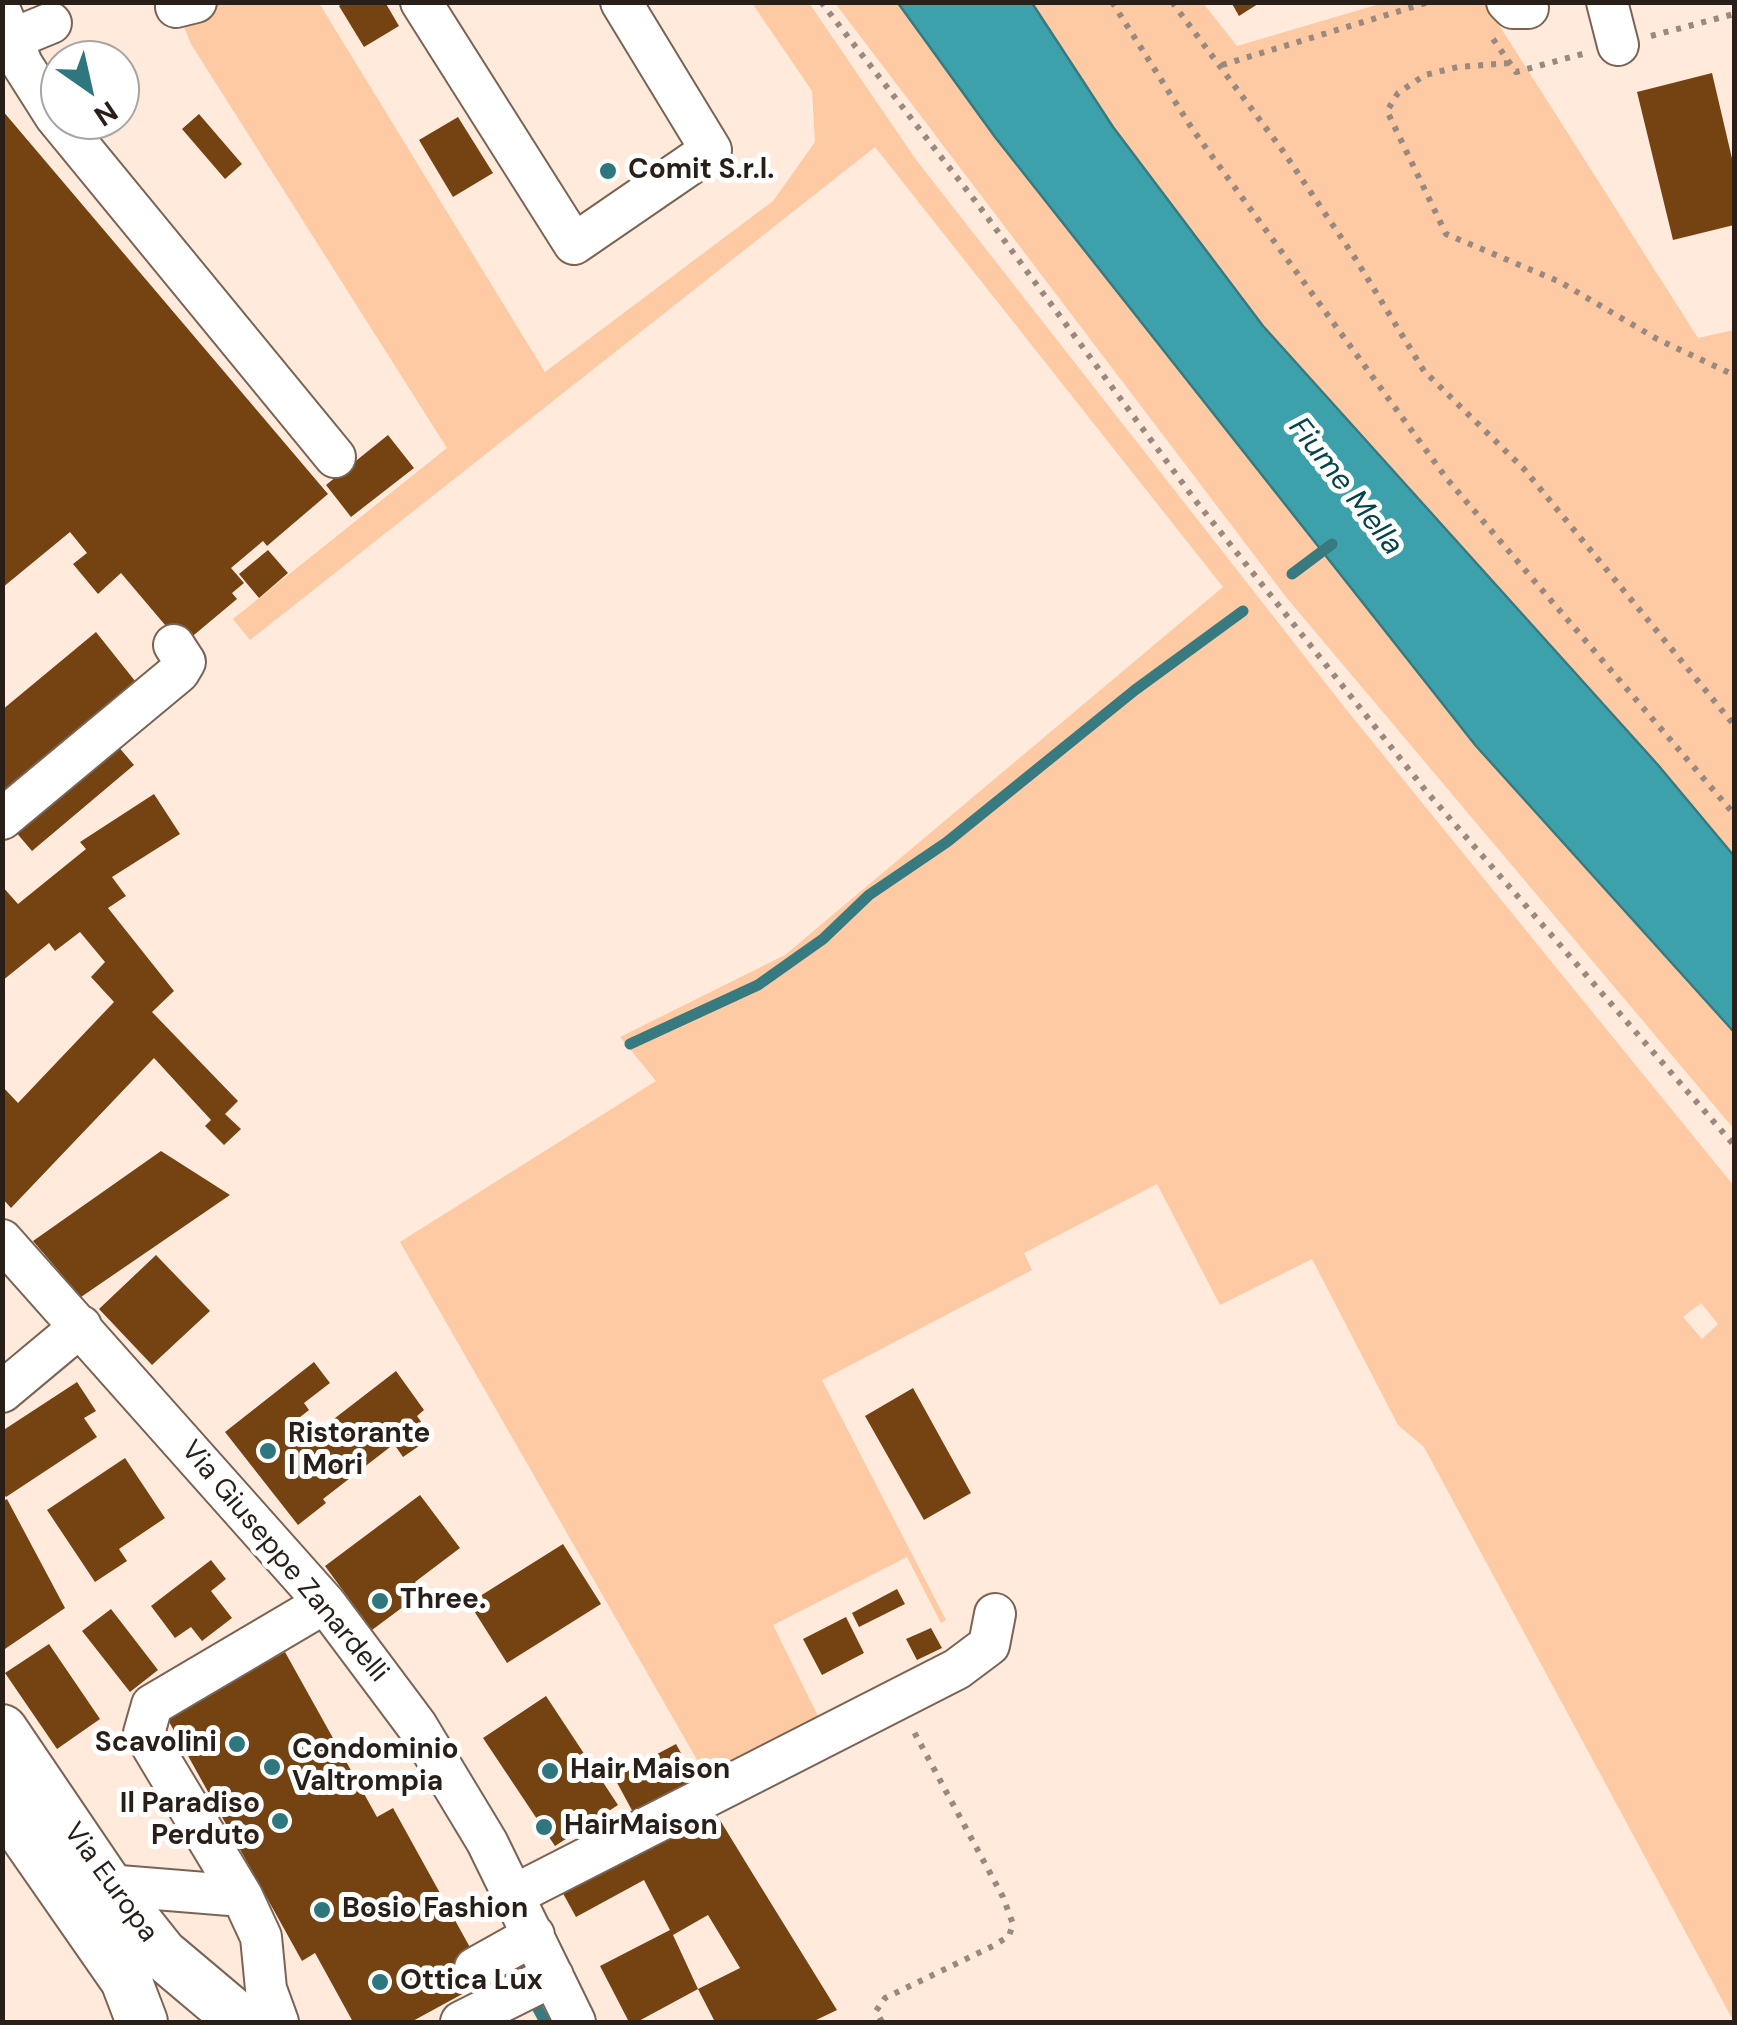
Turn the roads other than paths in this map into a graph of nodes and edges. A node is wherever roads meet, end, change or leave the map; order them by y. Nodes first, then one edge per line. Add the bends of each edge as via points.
1 (422, 2) edge
2 (621, 2) edge
3 (1606, 2) edge
4 (50, 23) dead end
5 (6, 32) edge
6 (1618, 45) dead end
7 (335, 456) dead end
8 (174, 645) dead end
9 (2, 819) edge
10 (2, 1240) edge
11 (81, 1326) junction
12 (2, 1392) edge
13 (325, 1603) junction
14 (995, 1614) dead end
15 (2, 1730) edge
16 (2, 1802) edge
17 (107, 1885) junction
18 (514, 1895) junction
19 (242, 1896) junction
20 (534, 1936) junction
21 (475, 1968) dead end
22 (553, 1976) junction
23 (242, 2021) edge
24 (142, 2022) edge
25 (461, 2022) edge
26 (575, 2022) edge

1 - 2 street via 574,244 711,150
3 - 6 street
4 - 5 street
5 - 7 street via 55,116
8 - 9 street via 184,662 179,672
10 - 11 street, Via Giuseppe Zanardelli
11 - 12 street
11 - 13 street, Via Giuseppe Zanardelli
13 - 18 street, Via Giuseppe Zanardelli via 417,1726
13 - 19 street via 152,1705 144,1732
14 - 18 street via 990,1644 957,1669
15 - 17 main road, Via Europa
16 - 24 main road, Via Europa via 126,1980
17 - 19 street
17 - 23 main road, Via Europa via 162,1954
18 - 20 street, Via Giuseppe Zanardelli
19 - 23 street via 261,1937 266,1989
20 - 21 street
20 - 22 street, Via Giuseppe Zanardelli
22 - 25 street
22 - 26 street, Via Giuseppe Zanardelli

